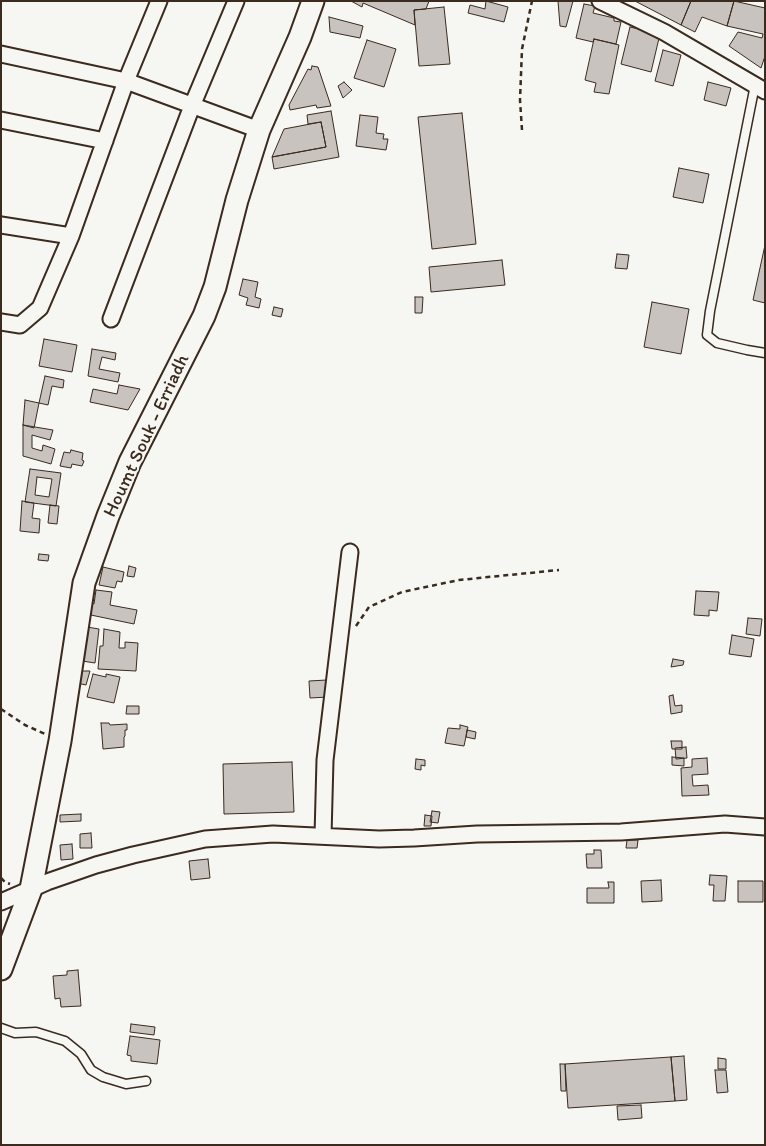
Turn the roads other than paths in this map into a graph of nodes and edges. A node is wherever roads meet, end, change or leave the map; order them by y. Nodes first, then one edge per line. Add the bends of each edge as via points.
1 (159, 1) edge
2 (236, 1) edge
3 (313, 1) edge
4 (600, 1) edge
5 (1, 54) edge
6 (126, 81) junction
7 (760, 88) edge
8 (192, 106) junction
9 (1, 120) edge
10 (258, 130) junction
11 (105, 141) junction
12 (1, 225) edge
13 (71, 236) junction
14 (111, 319) dead end
15 (1, 322) edge
16 (765, 353) edge
17 (350, 552) dead end
18 (765, 827) edge
19 (322, 836) junction
20 (31, 889) junction
21 (1, 902) edge
22 (1, 969) edge
23 (1, 1028) edge
24 (146, 1081) dead end

1 - 6 street
2 - 8 street
3 - 10 street, Houmt Souk - Erriadh
4 - 7 street via 664,32
5 - 6 street
6 - 8 street
6 - 11 street
7 - 16 lane via 707,334 717,343
8 - 10 street
8 - 14 street
9 - 11 street
10 - 20 street, Houmt Souk - Erriadh via 204,316 130,462 84,583 60,742
11 - 13 street
12 - 13 street
13 - 15 street via 40,308 20,325
17 - 19 street via 325,760
18 - 19 street via 725,824 621,832 379,839
19 - 20 street via 273,834 205,839 96,865
20 - 21 street
20 - 22 street, Houmt Souk - Erriadh
23 - 24 lane via 36,1032 65,1041 81,1054 91,1070 103,1077 126,1084

